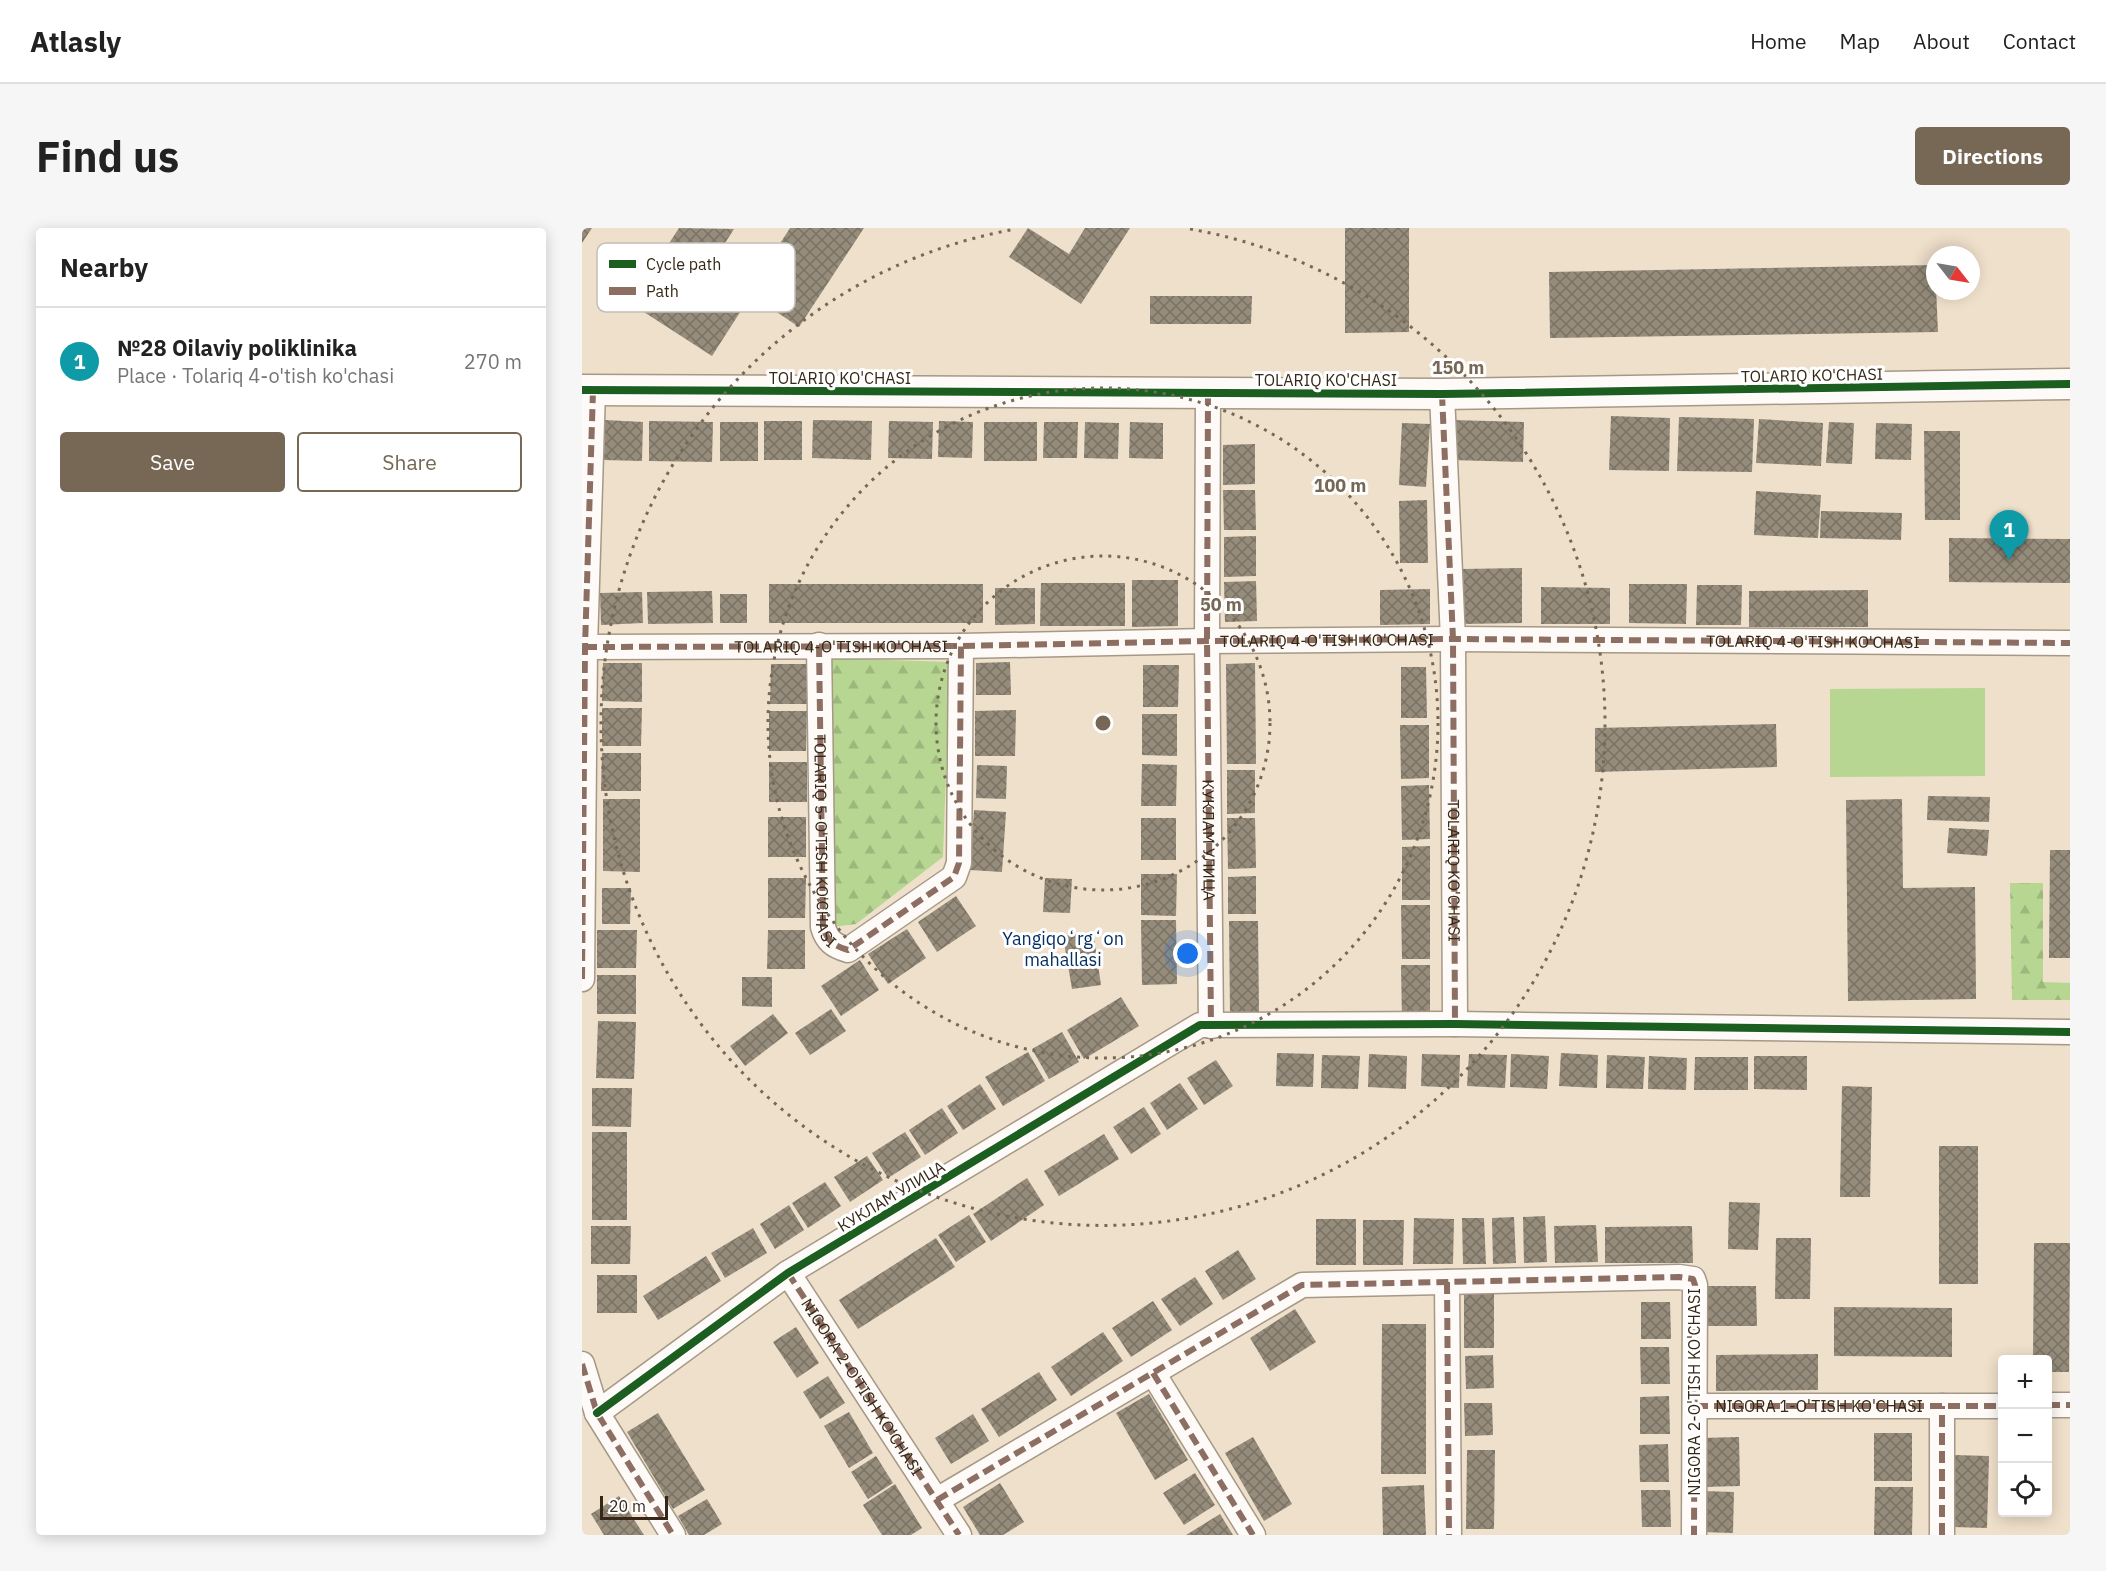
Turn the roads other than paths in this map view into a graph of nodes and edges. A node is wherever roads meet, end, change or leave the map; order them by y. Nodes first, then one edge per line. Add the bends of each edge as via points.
1 (2070, 384) edge
2 (588, 390) edge
3 (1208, 393) junction
4 (1442, 394) junction
5 (1453, 639) junction
6 (1207, 641) junction
7 (2070, 643) edge
8 (819, 645) junction
9 (961, 646) junction
10 (585, 647) junction
11 (582, 979) edge
12 (1455, 1024) junction
13 (1211, 1026) junction
14 (2070, 1032) edge
15 (788, 1273) junction
16 (1447, 1282) junction
17 (582, 1364) edge
18 (1153, 1373) junction
19 (1696, 1406) junction
20 (1942, 1406) junction
21 (1998, 1406) edge
22 (2052, 1406) edge
23 (2070, 1406) edge
24 (597, 1413) junction
25 (937, 1500) junction
26 (673, 1535) edge
27 (959, 1535) edge
28 (1253, 1535) edge
29 (1449, 1535) edge
30 (1694, 1535) edge
31 (1942, 1535) edge

1 - 4 street, TOLARIQ KO'CHASI
2 - 3 street, TOLARIQ KO'CHASI
2 - 10 street
3 - 4 street, TOLARIQ KO'CHASI
3 - 6 street, КУКЛАМ УЛИЦА
4 - 5 street, TOLARIQ KO'CHASI
5 - 6 street, TOLARIQ 4-O'TISH KO'CHASI
5 - 7 street, TOLARIQ 4-O'TISH KO'CHASI
5 - 12 street, TOLARIQ KO'CHASI
6 - 9 street, TOLARIQ 4-O'TISH KO'CHASI
6 - 13 street, КУКЛАМ УЛИЦА
8 - 9 street, TOLARIQ 4-O'TISH KO'CHASI
8 - 9 street, TOLARIQ 5-O'TISH KO'CHASI via 823,927 826,938 848,950 954,877 959,863
8 - 10 street, TOLARIQ 4-O'TISH KO'CHASI
10 - 11 street
12 - 13 street
12 - 14 street
13 - 15 street, КУКЛАМ УЛИЦА via 1200,1026
15 - 24 street, КУКЛАМ УЛИЦА
15 - 25 street, NIGORA 2-O'TISH KO'CHASI
16 - 18 street, NIGORA 2-O'TISH KO'CHASI via 1302,1285
16 - 19 street, NIGORA 2-O'TISH KO'CHASI via 1679,1277 1693,1280
16 - 29 street
17 - 24 street
18 - 25 street, NIGORA 2-O'TISH KO'CHASI
18 - 28 street
19 - 20 street, NIGORA 1-O'TISH KO'CHASI
19 - 30 street, NIGORA 2-O'TISH KO'CHASI
20 - 21 street, NIGORA 1-O'TISH KO'CHASI
20 - 31 street, NIGORA 1-O'TISH KO'CHASI
22 - 23 street
24 - 26 street
25 - 27 street, NIGORA 2-O'TISH KO'CHASI

